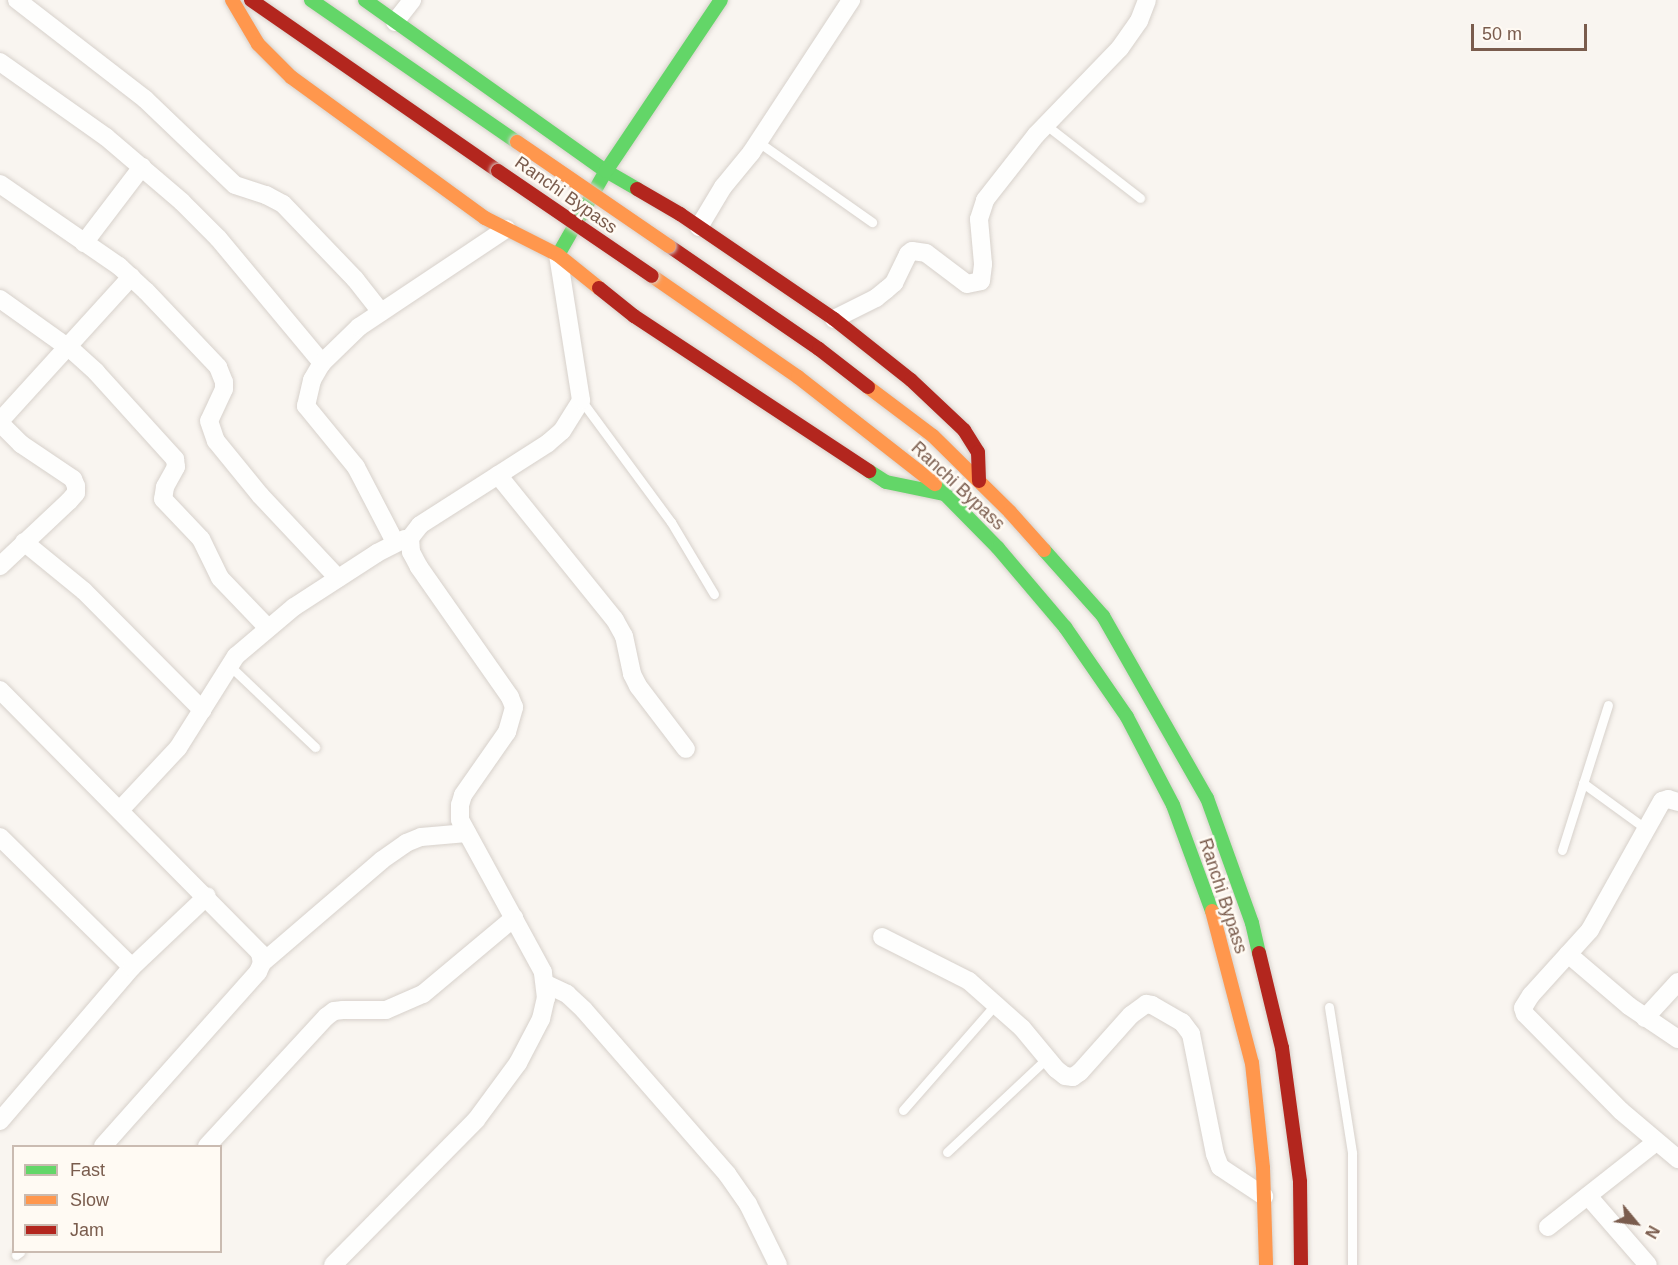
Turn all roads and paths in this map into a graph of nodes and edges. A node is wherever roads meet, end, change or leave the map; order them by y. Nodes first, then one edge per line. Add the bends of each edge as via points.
1 (17, 0) edge
2 (232, 0) edge
3 (251, 0) edge
4 (311, 0) edge
5 (365, 0) edge
6 (412, 0) edge
7 (721, 0) edge
8 (851, 0) edge
9 (1147, 0) edge
10 (395, 22) junction
11 (0, 62) edge
12 (1046, 125) junction
13 (758, 141) junction
14 (142, 167) junction
15 (606, 171) junction
16 (0, 184) edge
17 (1140, 198) dead end
18 (872, 222) dead end
19 (699, 227) junction
20 (506, 229) junction
21 (84, 243) junction
22 (558, 255) junction
23 (131, 277) junction
24 (0, 299) edge
25 (381, 312) junction
26 (834, 319) junction
27 (69, 348) junction
28 (322, 363) junction
29 (580, 400) junction
30 (0, 422) edge
31 (498, 475) junction
32 (979, 481) junction
33 (946, 495) junction
34 (403, 540) junction
35 (24, 543) junction
36 (0, 566) edge
37 (338, 578) junction
38 (714, 594) dead end
39 (268, 628) junction
40 (229, 665) junction
41 (0, 690) edge
42 (1608, 705) dead end
43 (202, 710) junction
44 (315, 747) dead end
45 (686, 749) dead end
46 (1583, 783) junction
47 (1678, 802) edge
48 (120, 810) junction
49 (1646, 829) junction
50 (467, 833) junction
51 (0, 837) edge
52 (1562, 850) dead end
53 (207, 896) junction
54 (513, 918) junction
55 (882, 937) dead end
56 (1568, 954) junction
57 (261, 963) junction
58 (132, 968) junction
59 (1678, 982) edge
60 (546, 984) junction
61 (995, 1005) junction
62 (1329, 1007) dead end
63 (1645, 1018) junction
64 (1678, 1039) edge
65 (1047, 1058) junction
66 (903, 1110) dead end
67 (0, 1121) edge
68 (1656, 1142) junction
69 (104, 1145) edge
70 (208, 1145) edge
71 (947, 1152) dead end
72 (1678, 1159) edge
73 (1264, 1196) junction
74 (1588, 1196) junction
75 (1548, 1227) dead end
76 (333, 1265) edge
77 (778, 1265) edge
78 (1266, 1265) edge
79 (1301, 1265) edge
80 (1352, 1265) edge
81 (1648, 1265) edge

1 - 25 street via 145,99 235,185 283,204
2 - 20 main road via 258,44 291,78 485,218
3 - 33 main road, Ranchi Bypass, bridge via 798,377 887,444
4 - 32 main road, Ranchi Bypass, bridge via 847,371 933,436
5 - 10 main road
6 - 10 street
7 - 15 main road
8 - 13 street
9 - 12 street via 1139,21 1120,48
10 - 15 main road
11 - 14 street
12 - 17 lane
12 - 26 street via 985,201 979,219 981,281 967,284 926,253 912,250 894,283 876,298
13 - 18 lane
13 - 19 street
14 - 21 street
14 - 28 street via 218,238
15 - 19 main road
15 - 22 main road
16 - 21 street
19 - 26 main road
20 - 22 main road
20 - 25 street
21 - 23 street
22 - 29 street
22 - 33 main road via 634,316 886,482
23 - 27 street
23 - 37 street via 222,375 224,389 209,420 216,441 260,495
24 - 27 street
25 - 28 street via 359,327
26 - 32 main road via 911,380 964,430 978,452
27 - 30 street
27 - 39 street via 175,459 176,468 163,499 201,539 220,578
28 - 34 street via 312,380 306,406 356,467
29 - 31 street via 562,431
29 - 38 lane via 671,522
30 - 35 street via 21,444 74,480 76,486 69,501
31 - 34 street
31 - 45 street via 615,620 624,636 638,686
32 - 79 main road, Ranchi Bypass via 1104,616 1207,798 1252,923 1282,1048 1300,1182
33 - 73 main road, Ranchi Bypass via 998,548 1065,627 1126,717 1173,805 1218,926 1252,1064
34 - 37 street
34 - 50 street via 514,707 507,732 459,805 460,820
35 - 36 street
35 - 43 street via 84,591
37 - 39 street
39 - 40 street
40 - 43 street
40 - 44 lane
41 - 48 street
42 - 46 lane
43 - 48 street via 178,748
46 - 49 lane
46 - 52 lane
47 - 49 street via 1662,801
48 - 53 street
49 - 56 street via 1590,930
50 - 54 street
50 - 57 street via 421,837 406,843
51 - 58 street
53 - 57 street via 256,946
53 - 58 street
54 - 60 street
54 - 70 street via 423,994 386,1010 334,1011
55 - 61 street via 969,981
56 - 63 street
56 - 68 street via 1526,1002 1525,1014
57 - 69 street via 258,972 214,1023
58 - 67 street
59 - 63 street
60 - 76 street via 546,998 536,1028 518,1063 476,1120
60 - 77 street via 567,994 585,1010 726,1174 748,1204
61 - 65 street
61 - 66 lane
62 - 80 lane via 1352,1153
63 - 64 street
65 - 71 lane
65 - 73 street via 1065,1076 1073,1077 1146,1004 1182,1022 1191,1034 1217,1160 1227,1172
68 - 72 street
68 - 74 street
73 - 78 main road, Ranchi Bypass
74 - 75 street
74 - 81 street

